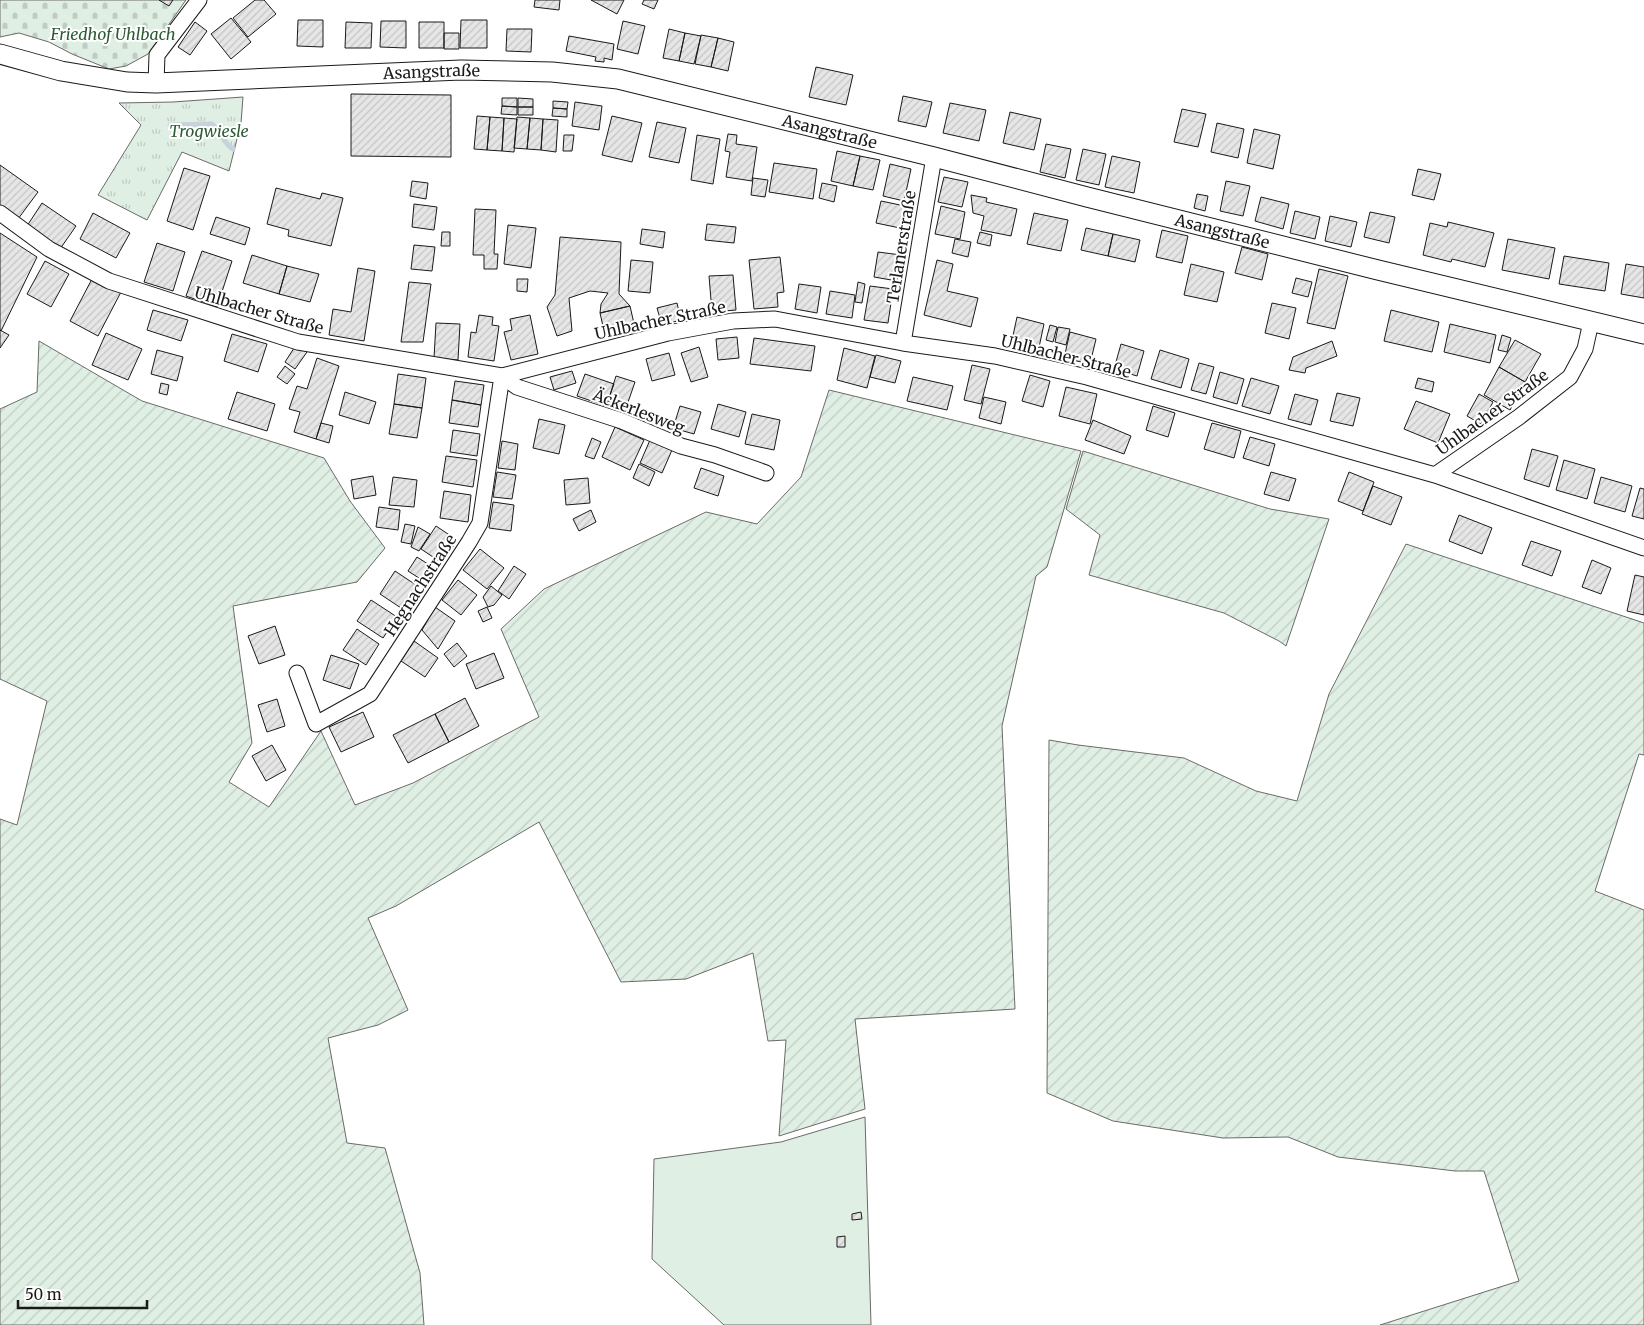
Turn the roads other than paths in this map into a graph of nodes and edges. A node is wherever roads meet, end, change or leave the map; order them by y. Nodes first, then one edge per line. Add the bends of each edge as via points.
1 (199, 0) edge
2 (0, 54) edge
3 (156, 83) junction
4 (934, 157) junction
5 (0, 213) edge
6 (1591, 322) junction
7 (1644, 334) edge
8 (903, 343) junction
9 (502, 376) junction
10 (766, 473) dead end
11 (1435, 475) junction
12 (1644, 548) edge
13 (297, 673) dead end

1 - 3 street via 158,55
2 - 3 street, Asangstraße via 61,71 127,82
3 - 4 street, Asangstraße via 404,71 562,72 618,79
4 - 6 street, Asangstraße
4 - 8 street, Terlanerstraße
5 - 9 street, Uhlbacher Straße via 49,249 88,271 175,304 298,342
6 - 7 street, Asangstraße
6 - 11 street, Uhlbacher Straße via 1585,349 1570,377 1519,418
8 - 9 street, Uhlbacher Straße via 775,319 733,321 668,333
8 - 11 street, Uhlbacher Straße via 995,356 1087,377
9 - 10 street, Äckerlesweg via 517,387
9 - 13 street, Hegnachstraße via 480,523 370,694 316,724
11 - 12 street, Uhlbacher Straße

